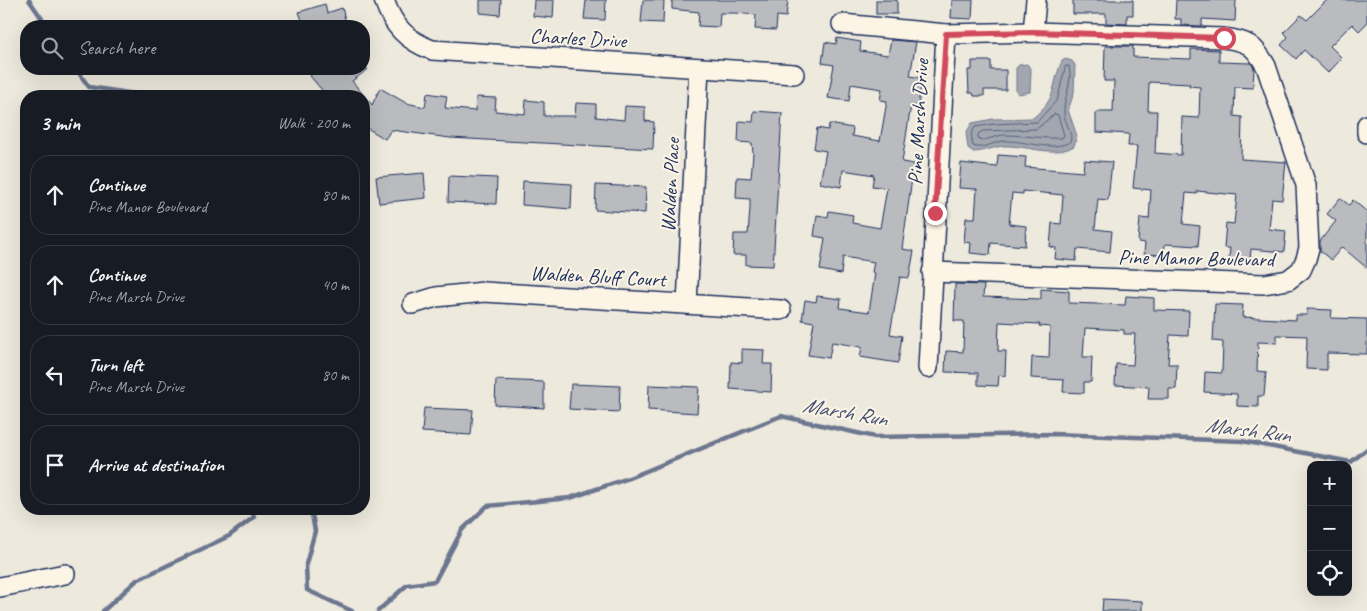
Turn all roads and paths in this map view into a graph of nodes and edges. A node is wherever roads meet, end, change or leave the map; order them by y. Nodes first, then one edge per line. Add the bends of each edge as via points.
1 (384, 0) edge
2 (1036, 0) edge
3 (842, 24) dead end
4 (1033, 32) junction
5 (946, 34) junction
6 (699, 68) junction
7 (794, 74) dead end
8 (1367, 125) edge
9 (1367, 133) edge
10 (932, 272) junction
11 (413, 304) dead end
12 (687, 304) junction
13 (781, 310) dead end
14 (928, 368) dead end
15 (65, 574) dead end
16 (0, 587) edge

1 - 6 street, Charles Drive via 390,17 401,32 415,44 432,50
2 - 4 street
3 - 5 street, Pine Marsh Drive
4 - 5 street, Pine Marsh Drive
4 - 10 street, Pine Manor Boulevard via 1224,38 1244,41 1257,51 1266,66 1306,185 1309,248 1306,259 1301,270 1288,280 1264,284
5 - 10 street, Pine Marsh Drive
6 - 7 street, Charles Drive
6 - 12 street, Walden Place
8 - 9 street
10 - 14 street, Pine Marsh Drive
11 - 12 street, Walden Bluff Court via 436,297 484,292
12 - 13 street, Walden Bluff Court
15 - 16 street

